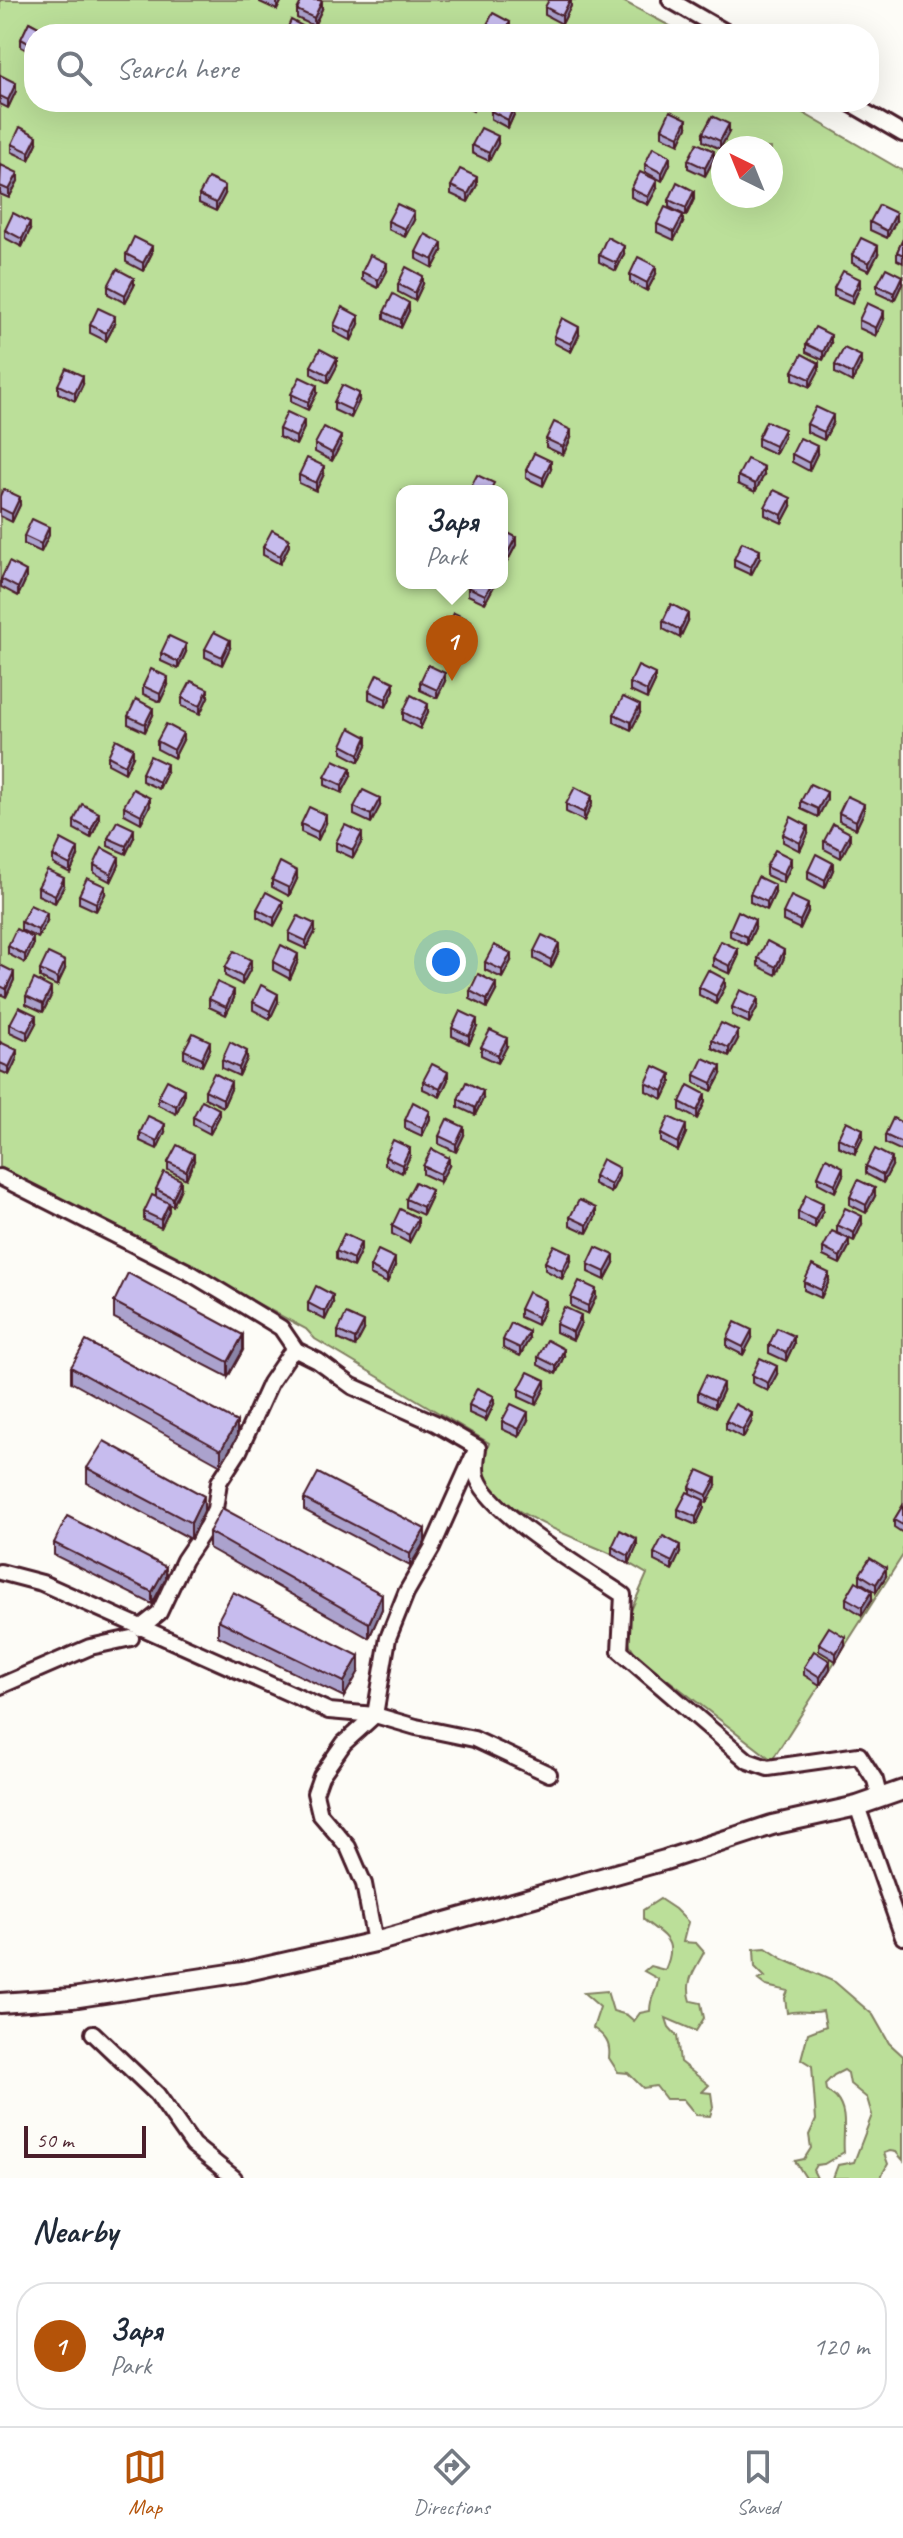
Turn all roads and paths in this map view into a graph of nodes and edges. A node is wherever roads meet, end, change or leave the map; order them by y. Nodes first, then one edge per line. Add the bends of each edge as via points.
1 (670, 0) edge
2 (712, 24) edge
3 (865, 112) edge
4 (903, 134) edge
5 (0, 1177) edge
6 (296, 1350) junction
7 (478, 1448) junction
8 (0, 1572) edge
9 (136, 1633) junction
10 (0, 1686) edge
11 (375, 1715) junction
12 (549, 1774) dead end
13 (903, 1790) edge
14 (880, 1799) junction
15 (857, 1806) junction
16 (903, 1937) edge
17 (375, 1942) junction
18 (0, 2003) edge
19 (93, 2033) dead end
20 (234, 2178) edge

1 - 2 street
3 - 4 street
5 - 6 street via 192,1274 281,1328
6 - 7 street via 352,1386
6 - 9 street via 270,1383 219,1482 207,1526 159,1613
7 - 11 street via 388,1638
7 - 14 street via 476,1477 489,1496 535,1536 623,1595 620,1651 748,1761 768,1768 859,1755
8 - 9 street via 42,1583
9 - 10 street
9 - 11 street via 329,1711
11 - 12 street via 474,1739
11 - 17 street via 344,1743 315,1793 320,1814 348,1847 364,1884
13 - 14 street
14 - 15 street
15 - 16 street
15 - 17 street via 772,1825
17 - 18 street via 243,1972 72,1998
19 - 20 street via 157,2094 193,2145

